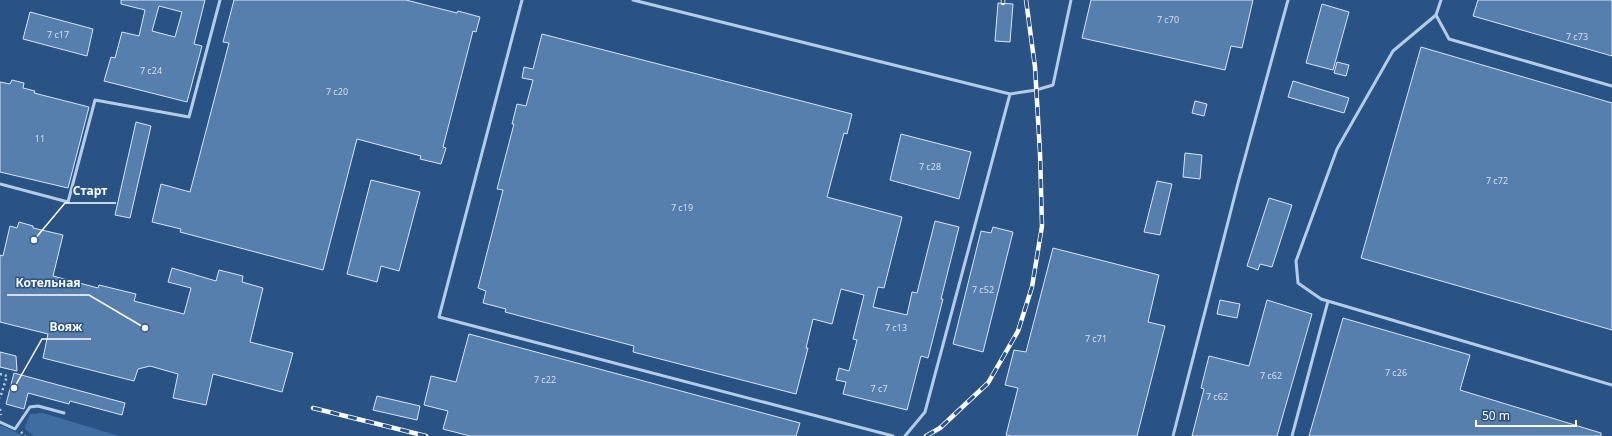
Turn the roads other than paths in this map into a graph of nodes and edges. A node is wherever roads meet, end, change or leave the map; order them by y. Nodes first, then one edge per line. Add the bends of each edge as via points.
1 (220, 0) edge
2 (522, 0) edge
3 (634, 0) edge
4 (1070, 0) edge
5 (1288, 0) edge
6 (1441, 0) edge
7 (1436, 15) junction
8 (1612, 86) edge
9 (1010, 94) junction
10 (0, 184) edge
11 (1328, 301) junction
12 (1612, 385) edge
13 (64, 413) dead end
14 (0, 422) edge
15 (893, 436) edge
16 (905, 436) edge
17 (1173, 436) edge
18 (1292, 436) edge

1 - 10 lane via 189,117 95,100 68,202
2 - 15 lane via 439,317
3 - 9 lane
4 - 9 lane via 1053,85
5 - 17 lane
6 - 7 lane
7 - 8 lane via 1449,39
7 - 11 lane via 1393,51 1337,150 1296,261 1298,283
9 - 16 lane via 925,412
11 - 12 lane
11 - 18 lane
13 - 14 lane via 38,406 30,407 15,429

